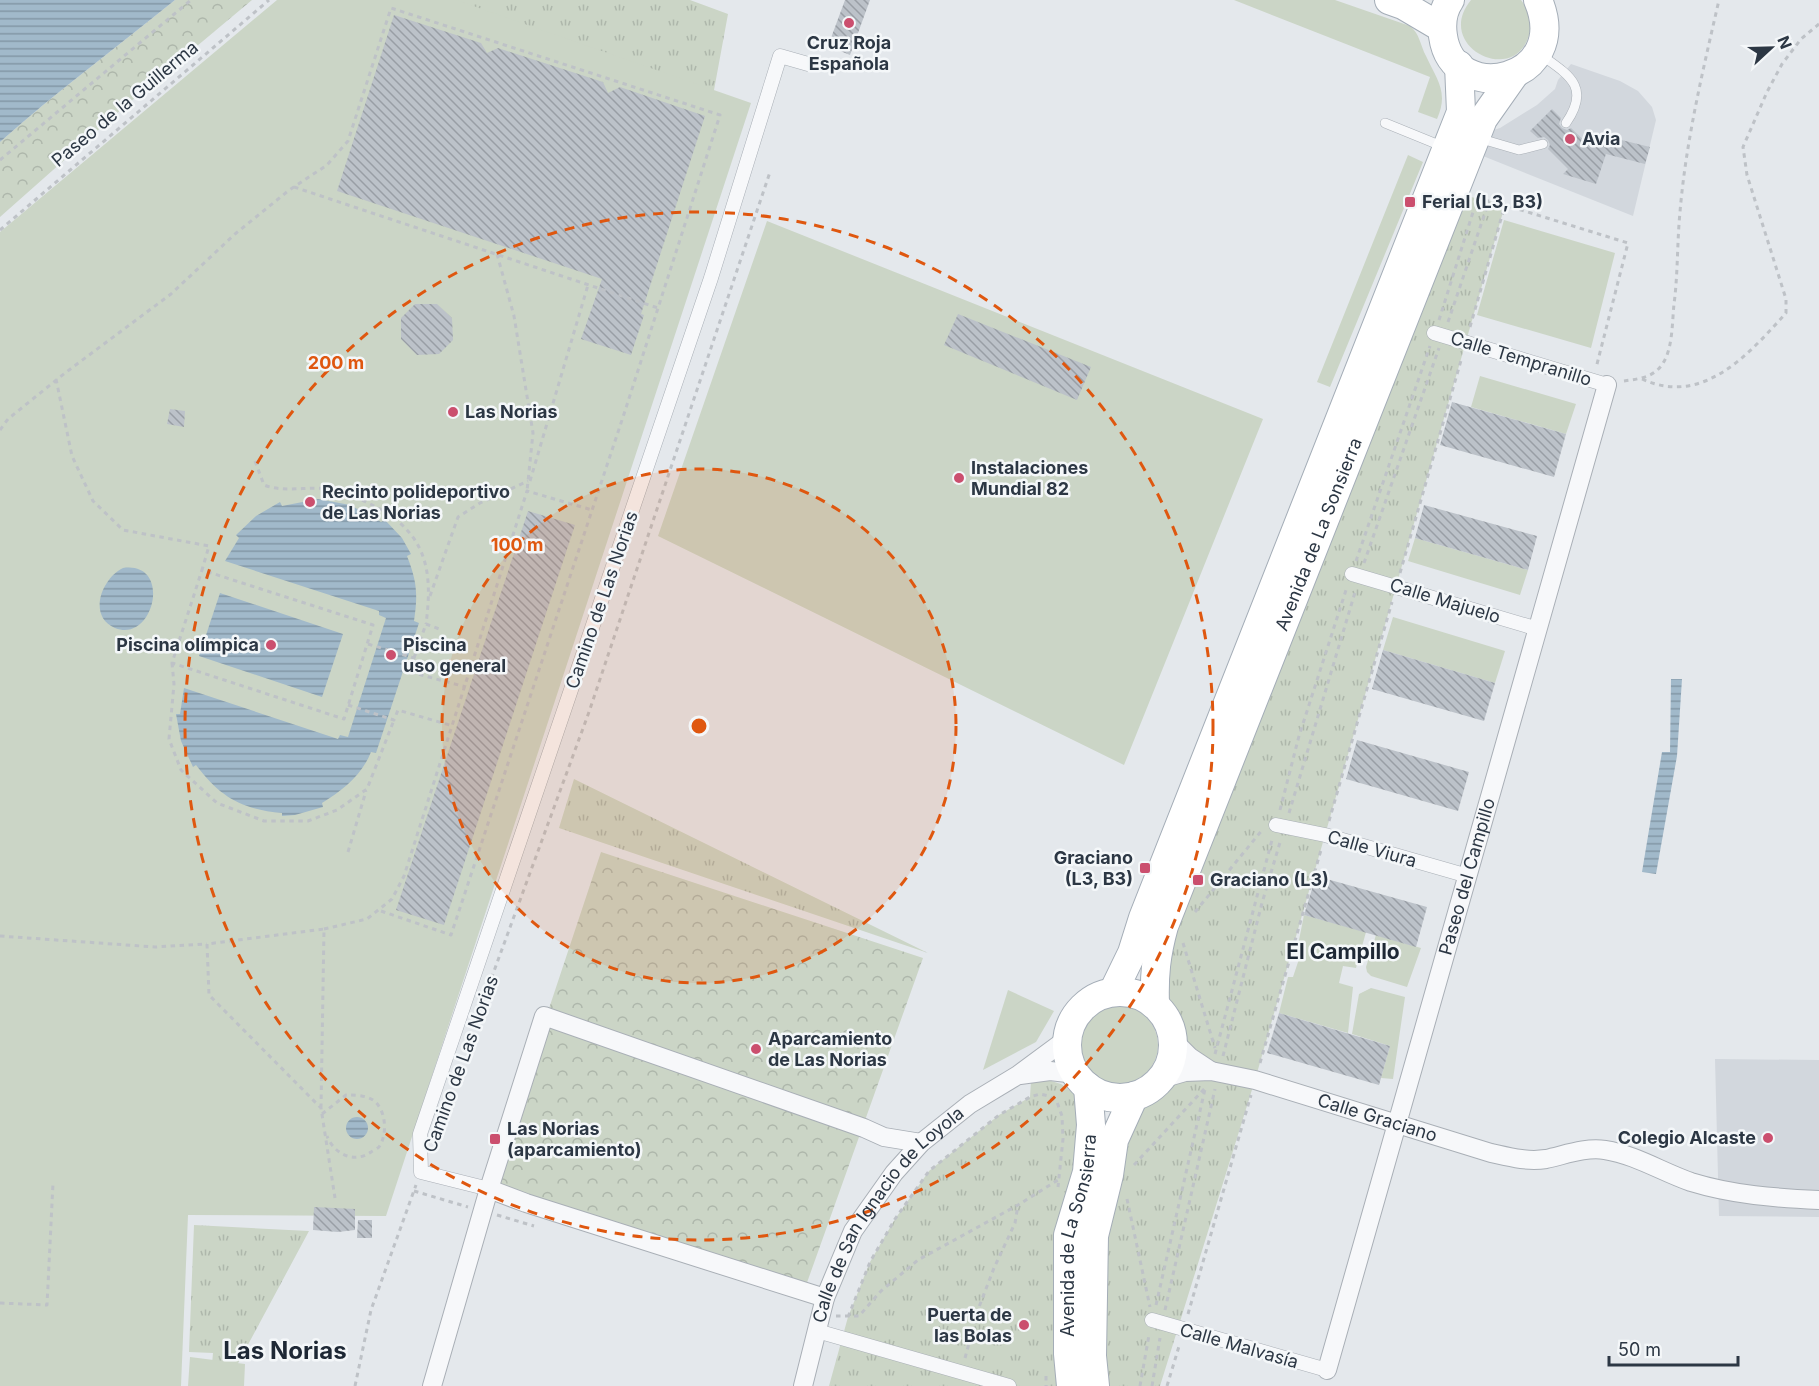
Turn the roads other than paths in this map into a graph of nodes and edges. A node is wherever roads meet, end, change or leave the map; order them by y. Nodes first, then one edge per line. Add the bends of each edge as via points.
1 (1389, 0) edge
2 (1450, 0) edge
3 (1538, 0) edge
4 (1442, 28) junction
5 (1538, 53) junction
6 (808, 64) dead end
7 (1459, 65) junction
8 (1514, 75) junction
9 (1385, 123) dead end
10 (1566, 123) dead end
11 (1476, 137) junction
12 (1543, 144) dead end
13 (1446, 148) junction
14 (1438, 334) road end
15 (1600, 383) joint
16 (1356, 575) road end
17 (1538, 629) junction
18 (1275, 823) road end
19 (1468, 876) junction
20 (1113, 992) junction
21 (1155, 1005) junction
22 (1068, 1038) junction
23 (1173, 1040) junction
24 (1215, 1072) junction
25 (1018, 1075) junction
26 (1161, 1079) junction
27 (1082, 1081) junction
28 (1134, 1096) junction
29 (1397, 1125) junction
30 (884, 1137) junction
31 (921, 1143) junction
32 (894, 1173) junction
33 (489, 1189) junction
34 (1819, 1200) edge
35 (821, 1315) junction
36 (1157, 1321) road end
37 (1327, 1370) joint
38 (974, 1381) edge
39 (432, 1386) edge
40 (802, 1386) edge
41 (1009, 1386) edge
42 (1071, 1386) edge
43 (1095, 1386) edge

1 - 4 main road
2 - 4 main road
3 - 5 main road via 1546,28
4 - 7 main road via 1446,48
5 - 8 main road, Avenida de La Sonsierra
5 - 10 lane via 1574,83 1576,109
6 - 33 street, Camino de Las Norias via 780,56 699,311 420,1134 421,1172
7 - 8 main road via 1485,78
7 - 13 main road, Avenida de La Sonsierra via 1461,112
8 - 11 main road, Avenida de La Sonsierra via 1483,119
9 - 13 lane
11 - 12 lane via 1518,150
11 - 21 main road, Avenida de La Sonsierra via 1466,196 1164,926 1156,954
13 - 20 main road, Avenida de La Sonsierra via 1132,953
14 - 15 street, Calle Tempranillo
15 - 17 street, Paseo del Campillo
16 - 17 street, Calle Majuelo
17 - 19 street, Paseo del Campillo
18 - 19 street, Calle Viura
19 - 29 street, Paseo del Campillo
20 - 21 main road via 1128,992
20 - 22 main road via 1083,1007 1070,1026
21 - 23 main road via 1167,1021
22 - 25 street, Calle de San Ignacio de Loyola
22 - 27 main road via 1069,1057
23 - 24 street, Calle Graciano via 1190,1057
23 - 26 main road via 1170,1061
24 - 26 street, Calle Graciano via 1185,1072
24 - 29 street, Calle Graciano via 1255,1080
25 - 27 street, Calle de San Ignacio de Loyola via 1050,1071
25 - 31 street, Calle de San Ignacio de Loyola via 970,1104
26 - 28 main road
27 - 28 main road via 1103,1095
27 - 42 main road, Avenida de La Sonsierra via 1091,1125 1087,1172 1068,1235
28 - 43 main road, Avenida de La Sonsierra via 1114,1140 1094,1236
29 - 34 street, Calle Graciano via 1520,1160 1604,1150 1723,1190
29 - 37 street, Paseo del Campillo
30 - 31 street
30 - 32 street via 893,1156
30 - 33 street via 544,1016
31 - 32 street, Calle de San Ignacio de Loyola
32 - 35 street, Calle de San Ignacio de Loyola via 853,1231
33 - 35 street
33 - 39 street
35 - 38 street via 961,1372
35 - 40 street, Calle de San Ignacio de Loyola
36 - 37 street, Calle Malvasía
38 - 41 street

